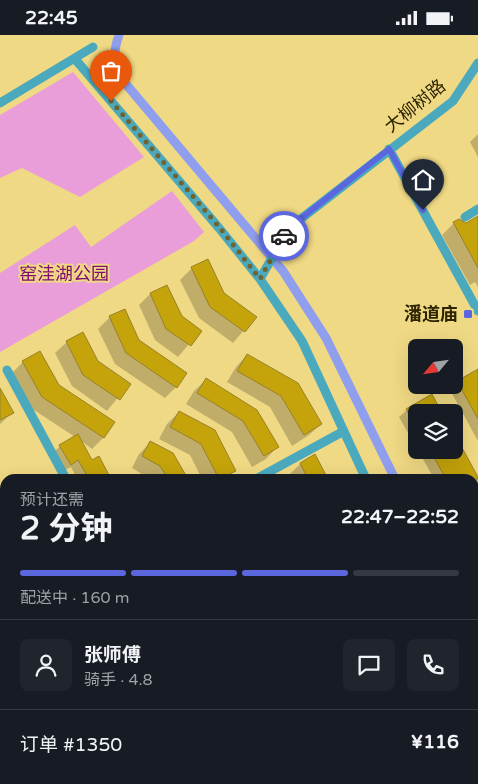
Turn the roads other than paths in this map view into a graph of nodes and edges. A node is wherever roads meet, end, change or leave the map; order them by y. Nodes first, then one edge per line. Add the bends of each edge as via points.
1 (93, 47) dead end
2 (75, 59) junction
3 (478, 63) edge
4 (0, 103) edge
5 (389, 149) junction
6 (478, 209) edge
7 (465, 217) dead end
8 (260, 279) junction
9 (478, 311) edge
10 (7, 371) dead end
11 (344, 431) junction
12 (63, 474) edge
13 (265, 474) edge
14 (364, 474) edge

1 - 2 street
2 - 4 street
2 - 8 street
3 - 5 street, 大柳树路 via 453,101
5 - 8 street, 大柳树路 via 289,228
5 - 9 street
6 - 7 street
8 - 11 street via 302,341
10 - 12 street
11 - 13 street
11 - 14 street

